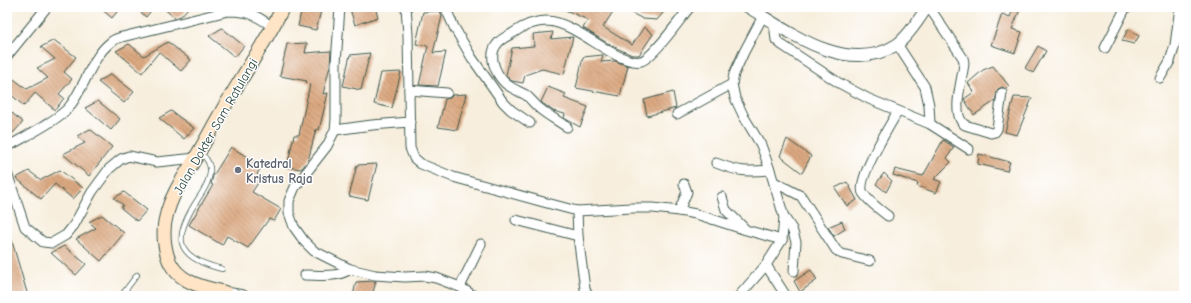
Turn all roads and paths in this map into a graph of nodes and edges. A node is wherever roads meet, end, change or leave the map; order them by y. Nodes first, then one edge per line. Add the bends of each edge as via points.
1 (47, 7) edge
2 (283, 7) edge
3 (340, 7) edge
4 (406, 7) edge
5 (445, 7) edge
6 (690, 7) edge
7 (748, 7) edge
8 (928, 7) edge
9 (1126, 7) edge
10 (1180, 7) edge
11 (214, 10) edge
12 (763, 16) junction
13 (774, 23) junction
14 (273, 27) junction
15 (897, 44) junction
16 (1105, 48) dead end
17 (7, 56) edge
18 (1160, 78) dead end
19 (732, 84) junction
20 (409, 90) junction
21 (447, 93) dead end
22 (1002, 93) dead end
23 (898, 111) junction
24 (677, 114) dead end
25 (410, 122) junction
26 (530, 123) dead end
27 (930, 124) junction
28 (567, 127) dead end
29 (334, 130) junction
30 (7, 147) edge
31 (969, 149) dead end
32 (197, 154) junction
33 (716, 163) dead end
34 (770, 170) junction
35 (7, 173) edge
36 (774, 182) junction
37 (684, 184) dead end
38 (722, 196) dead end
39 (577, 211) junction
40 (679, 211) junction
41 (888, 216) dead end
42 (784, 217) junction
43 (516, 220) dead end
44 (746, 230) junction
45 (578, 236) junction
46 (782, 240) junction
47 (481, 244) dead end
48 (870, 261) dead end
49 (766, 265) junction
50 (350, 268) junction
51 (222, 270) dead end
52 (794, 271) dead end
53 (137, 275) dead end
54 (305, 275) dead end
55 (460, 287) junction
56 (227, 294) edge
57 (121, 296) edge
58 (242, 296) edge
59 (474, 296) edge
60 (588, 296) edge
61 (739, 296) edge
62 (786, 296) edge

1 - 17 street
2 - 14 main road, Jalan Dokter Sam Ratulangi
3 - 29 street
4 - 20 street
5 - 26 street via 472,58 503,102
6 - 28 street via 650,56 640,61 625,58 608,50 572,28 547,21 534,22 501,40 493,51 492,59 503,81 510,88 528,96 538,108
7 - 12 street
8 - 15 street
8 - 22 street via 963,58 958,103 961,123 995,132
9 - 16 street
10 - 18 street via 1175,45 1170,61
11 - 14 street via 254,14
11 - 30 street via 112,41 102,50 68,108
12 - 13 street
12 - 19 street via 744,52
13 - 15 street via 796,37 842,54 869,56
13 - 23 street via 776,40 782,45 839,83
14 - 32 main road, Jalan Dokter Sam Ratulangi
15 - 27 street via 925,87
19 - 24 street
19 - 34 street via 735,98 761,145
20 - 21 street
20 - 25 street
23 - 27 street
23 - 41 street via 866,169 862,188 863,193 873,204
25 - 29 street
25 - 39 street via 410,148 414,158 421,164 453,177
27 - 31 street
29 - 50 street via 327,146 295,187 289,201 290,213 294,227 314,252
32 - 35 street via 158,162 129,156 121,159 92,192 66,235 52,243 43,242 25,227
32 - 51 lane via 205,157 210,169 206,186 184,223 181,243 193,258
32 - 56 main road, Jalan Dokter Sam Ratulangi via 170,204 164,226 165,242 170,262 180,275 194,283
33 - 34 street via 748,172
34 - 36 street
36 - 42 street
36 - 48 street via 801,196 836,250
37 - 40 street via 687,192
38 - 44 street via 726,210
39 - 40 street via 639,208
39 - 45 street
40 - 44 street
42 - 46 street
42 - 52 street via 792,228 796,242
43 - 45 street
44 - 46 street
45 - 60 street
46 - 49 street
47 - 55 street
49 - 61 street
49 - 62 street
50 - 54 street via 345,273 335,275
50 - 55 street via 375,275 425,276
53 - 57 lane
55 - 59 street
56 - 58 street, Jalan Dokter Sam Ratulangi

